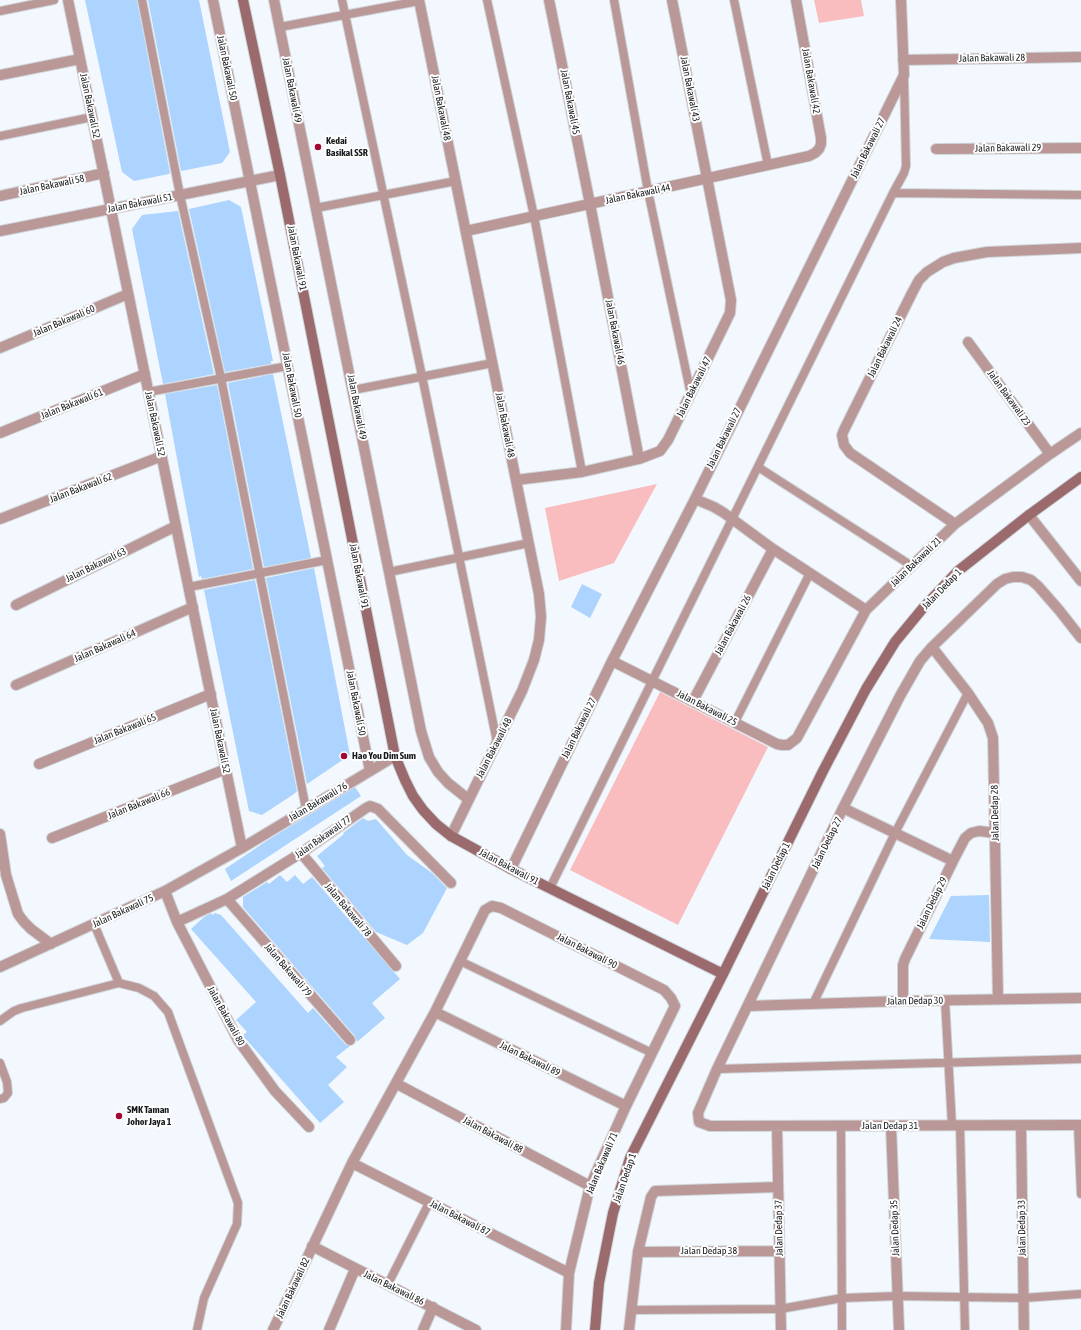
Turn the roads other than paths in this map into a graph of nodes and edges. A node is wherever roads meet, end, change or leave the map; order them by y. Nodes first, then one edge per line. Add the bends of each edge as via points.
1 (54, 0) edge
2 (68, 0) edge
3 (142, 0) edge
4 (213, 0) edge
5 (243, 0) edge
6 (274, 0) edge
7 (342, 0) edge
8 (419, 0) edge
9 (487, 0) edge
10 (549, 0) edge
11 (614, 0) edge
12 (672, 0) edge
13 (734, 0) edge
14 (796, 0) edge
15 (901, 0) edge
16 (0, 12) edge
17 (345, 14) junction
18 (280, 27) junction
19 (1081, 57) edge
20 (80, 59) junction
21 (903, 60) junction
22 (0, 75) edge
23 (904, 75) junction
24 (92, 117) junction
25 (0, 136) edge
26 (1081, 148) edge
27 (936, 149) dead end
28 (810, 156) joint
29 (768, 165) junction
30 (104, 173) junction
31 (280, 175) junction
32 (707, 179) junction
33 (251, 180) junction
34 (456, 181) junction
35 (648, 191) junction
36 (893, 193) junction
37 (180, 195) junction
38 (384, 195) junction
39 (1081, 195) edge
40 (0, 196) edge
41 (590, 204) junction
42 (316, 208) junction
43 (111, 209) junction
44 (534, 216) junction
45 (466, 230) junction
46 (0, 232) edge
47 (1081, 248) edge
48 (128, 294) junction
49 (968, 342) dead end
50 (0, 348) edge
51 (493, 363) junction
52 (288, 366) junction
53 (145, 374) junction
54 (422, 376) junction
55 (221, 378) junction
56 (353, 390) junction
57 (148, 392) junction
58 (691, 395) junction
59 (0, 434) edge
60 (1081, 434) edge
61 (1050, 454) junction
62 (162, 456) junction
63 (639, 459) junction
64 (758, 467) junction
65 (582, 472) junction
66 (1081, 477) edge
67 (516, 480) junction
68 (694, 499) junction
69 (1029, 515) junction
70 (0, 519) edge
71 (732, 519) junction
72 (955, 524) junction
73 (176, 526) junction
74 (529, 543) junction
75 (773, 549) junction
76 (459, 558) junction
77 (327, 560) junction
78 (912, 566) junction
79 (388, 572) junction
80 (259, 573) junction
81 (810, 573) junction
82 (1081, 581) edge
83 (189, 587) junction
84 (16, 605) dead end
85 (193, 607) junction
86 (866, 610) junction
87 (1081, 638) edge
88 (932, 647) junction
89 (612, 661) junction
90 (652, 681) junction
91 (16, 685) dead end
92 (968, 693) junction
93 (211, 694) junction
94 (693, 701) junction
95 (735, 722) junction
96 (800, 733) joint
97 (497, 742) junction
98 (394, 756) junction
99 (39, 764) dead end
100 (226, 769) junction
101 (370, 771) junction
102 (468, 799) junction
103 (843, 808) junction
104 (306, 810) junction
105 (895, 833) junction
106 (995, 833) junction
107 (0, 834) edge
108 (451, 836) junction
109 (52, 838) dead end
110 (242, 848) junction
111 (301, 853) junction
112 (953, 861) junction
113 (511, 869) junction
114 (3, 877) edge
115 (451, 884) dead end
116 (550, 888) junction
117 (165, 891) junction
118 (227, 899) junction
119 (492, 906) joint
120 (177, 922) junction
121 (94, 924) junction
122 (51, 944) junction
123 (460, 961) junction
124 (396, 966) dead end
125 (0, 967) edge
126 (723, 974) junction
127 (119, 983) junction
128 (1081, 998) edge
129 (998, 999) junction
130 (945, 1000) junction
131 (903, 1001) junction
132 (813, 1004) junction
133 (674, 1006) joint
134 (748, 1006) junction
135 (435, 1012) junction
136 (0, 1021) edge
137 (350, 1040) dead end
138 (652, 1053) junction
139 (1081, 1059) edge
140 (0, 1063) edge
141 (949, 1064) junction
142 (717, 1069) junction
143 (397, 1084) junction
144 (0, 1099) edge
145 (626, 1106) junction
146 (699, 1122) joint
147 (777, 1126) junction
148 (841, 1126) junction
149 (891, 1126) junction
150 (956, 1126) junction
151 (1021, 1126) junction
152 (1079, 1126) edge
153 (309, 1127) dead end
154 (352, 1163) junction
155 (590, 1186) junction
156 (778, 1187) junction
157 (1081, 1194) edge
158 (429, 1203) junction
159 (312, 1246) junction
160 (779, 1251) junction
161 (638, 1252) junction
162 (355, 1269) junction
163 (569, 1273) junction
164 (388, 1284) junction
165 (1081, 1294) edge
166 (898, 1296) junction
167 (964, 1297) junction
168 (842, 1298) junction
169 (1023, 1298) junction
170 (433, 1307) junction
171 (780, 1309) junction
172 (631, 1310) junction
173 (197, 1330) edge
174 (273, 1330) edge
175 (328, 1330) edge
176 (423, 1330) edge
177 (476, 1330) edge
178 (566, 1330) edge
179 (595, 1330) edge
180 (629, 1330) edge
181 (781, 1330) edge
182 (842, 1330) edge
183 (900, 1330) edge
184 (965, 1330) edge
185 (1024, 1330) edge

1 - 16 lane
2 - 20 street, Jalan Bakawali 52
3 - 37 lane
4 - 33 street, Jalan Bakawali 50
5 - 31 main road, Jalan Bakawali 91
6 - 18 street, Jalan Bakawali 49
7 - 17 lane
8 - 17 lane
8 - 34 street, Jalan Bakawali 48
9 - 44 lane
10 - 41 street, Jalan Bakawali 45
11 - 35 lane
12 - 32 street, Jalan Bakawali 43
13 - 29 lane
14 - 28 street, Jalan Bakawali 42 via 821,138 819,149
15 - 21 street
17 - 18 lane
17 - 38 lane
18 - 42 street, Jalan Bakawali 49
19 - 21 street, Jalan Bakawali 28
20 - 22 street
20 - 24 street, Jalan Bakawali 52
21 - 23 street
23 - 36 lane via 906,166
23 - 68 street, Jalan Bakawali 27
24 - 25 lane
24 - 30 street, Jalan Bakawali 52
26 - 27 street, Jalan Bakawali 29
28 - 29 street, Jalan Bakawali 44
29 - 32 street, Jalan Bakawali 44
30 - 40 street, Jalan Bakawali 58
30 - 43 street, Jalan Bakawali 52
31 - 33 street, Jalan Bakawali 51
31 - 98 main road, Jalan Bakawali 91
32 - 35 street, Jalan Bakawali 44
32 - 58 street, Jalan Bakawali 47 via 731,309
33 - 37 street, Jalan Bakawali 51
33 - 52 street, Jalan Bakawali 50
34 - 38 lane
34 - 45 street, Jalan Bakawali 48
35 - 41 street, Jalan Bakawali 44
35 - 58 lane
36 - 39 lane
36 - 64 lane
37 - 43 street, Jalan Bakawali 51
37 - 55 lane
38 - 42 lane
38 - 54 lane
41 - 44 street, Jalan Bakawali 44
41 - 63 street, Jalan Bakawali 46
42 - 56 street, Jalan Bakawali 49
43 - 46 street, Jalan Bakawali 51
43 - 48 street, Jalan Bakawali 52
44 - 45 street, Jalan Bakawali 44
44 - 65 lane
45 - 51 street, Jalan Bakawali 48
47 - 72 street, Jalan Bakawali 24 via 987,252 954,258 927,272 912,293 844,430 844,445 850,453
48 - 50 street, Jalan Bakawali 60
48 - 53 street, Jalan Bakawali 52
49 - 61 street, Jalan Bakawali 23
51 - 54 lane
51 - 67 street, Jalan Bakawali 48
52 - 55 lane
52 - 77 street, Jalan Bakawali 50
53 - 57 street, Jalan Bakawali 52
53 - 59 street, Jalan Bakawali 61
54 - 56 lane
54 - 76 lane
55 - 57 lane
55 - 80 lane
56 - 79 street, Jalan Bakawali 49
57 - 62 street, Jalan Bakawali 52
58 - 63 street, Jalan Bakawali 47 via 666,444 656,453
60 - 61 street, Jalan Bakawali 21
61 - 72 street, Jalan Bakawali 21
62 - 70 street, Jalan Bakawali 62
62 - 73 street, Jalan Bakawali 52
63 - 65 street, Jalan Bakawali 47
64 - 71 lane
64 - 78 lane
65 - 67 street, Jalan Bakawali 47
66 - 69 main road, Jalan Dedap 1
67 - 74 street, Jalan Bakawali 48
68 - 71 street via 714,507
68 - 89 street, Jalan Bakawali 27
69 - 82 street
69 - 126 main road, Jalan Dedap 1 via 958,571 895,642 866,689 823,771
71 - 75 street
71 - 90 lane
72 - 78 street, Jalan Bakawali 21
73 - 83 street, Jalan Bakawali 52
73 - 84 street, Jalan Bakawali 63
74 - 76 lane
74 - 97 street, Jalan Bakawali 48 via 540,594 539,640 522,691
75 - 81 street
75 - 94 street, Jalan Bakawali 26
76 - 79 lane
76 - 97 lane
77 - 80 lane
77 - 101 street, Jalan Bakawali 50
78 - 86 street, Jalan Bakawali 21
79 - 102 street, Jalan Bakawali 49 via 421,731 429,757 448,783
80 - 83 lane
80 - 104 lane
81 - 86 street
81 - 95 lane
83 - 85 street, Jalan Bakawali 52
85 - 91 street, Jalan Bakawali 64
85 - 93 street, Jalan Bakawali 52
86 - 96 street, Jalan Bakawali 21
87 - 88 street, Jalan Dedap 27 via 1038,586 1031,580 1013,576 994,587
88 - 92 street, Jalan Dedap 28
88 - 103 street, Jalan Dedap 27 via 920,661 900,696
89 - 90 street, Jalan Bakawali 25
89 - 113 street, Jalan Bakawali 27
90 - 94 street, Jalan Bakawali 25
90 - 116 lane
92 - 105 lane
92 - 106 street, Jalan Dedap 28 via 988,723 993,738
93 - 99 street, Jalan Bakawali 65
93 - 100 street, Jalan Bakawali 52
94 - 95 street, Jalan Bakawali 25
95 - 96 street, Jalan Bakawali 25 via 782,745 793,742
97 - 102 street, Jalan Bakawali 48
98 - 101 street, Jalan Bakawali 76
98 - 108 main road, Jalan Bakawali 91 via 420,805 436,824
100 - 109 street, Jalan Bakawali 66
100 - 110 street, Jalan Bakawali 52
101 - 104 street, Jalan Bakawali 76
102 - 108 street, Jalan Bakawali 48
103 - 105 street
103 - 134 street, Jalan Dedap 27
104 - 110 street, Jalan Bakawali 76
105 - 112 street
105 - 132 lane
106 - 112 street, Jalan Dedap 29 via 971,833
106 - 129 street, Jalan Dedap 28
107 - 114 street
108 - 113 main road, Jalan Bakawali 91
110 - 117 street, Jalan Bakawali 75
111 - 115 street, Jalan Bakawali 77 via 366,808 375,807
111 - 118 street, Jalan Bakawali 77
111 - 124 street, Jalan Bakawali 78
112 - 131 street, Jalan Dedap 29 via 905,959
113 - 116 main road, Jalan Bakawali 91
114 - 122 street via 18,914 31,929
116 - 126 main road, Jalan Bakawali 91
117 - 120 street, Jalan Bakawali 80
117 - 121 street, Jalan Bakawali 75
118 - 120 street, Jalan Bakawali 77
118 - 137 street, Jalan Bakawali 79
119 - 123 street, Jalan Bakawali 82 via 485,910
119 - 133 street, Jalan Bakawali 90 via 501,908 664,990
120 - 153 street, Jalan Bakawali 80 via 238,1040 275,1091
121 - 122 street, Jalan Bakawali 75
121 - 127 lane
122 - 125 street, Jalan Bakawali 75
123 - 135 street, Jalan Bakawali 82
123 - 138 lane
126 - 179 main road, Jalan Dedap 1 via 630,1158 611,1221 599,1283
127 - 136 lane via 22,1008
127 - 173 lane via 139,988 154,996 168,1012 238,1203 237,1224 204,1298
128 - 129 street, Jalan Dedap 30
129 - 130 street, Jalan Dedap 30
130 - 131 street, Jalan Dedap 30
130 - 141 lane
131 - 132 street, Jalan Dedap 30
132 - 134 street, Jalan Dedap 30
133 - 138 street, Jalan Bakawali 71
134 - 142 street, Jalan Dedap 27
135 - 143 street, Jalan Bakawali 82
135 - 145 street, Jalan Bakawali 89
138 - 145 street, Jalan Bakawali 71
139 - 141 lane
140 - 144 lane via 8,1082 8,1093
141 - 142 lane
141 - 150 lane
142 - 146 street, Jalan Dedap 27 via 698,1113
143 - 154 street, Jalan Bakawali 82
143 - 155 street, Jalan Bakawali 88
145 - 155 street, Jalan Bakawali 71
146 - 147 street, Jalan Dedap 31 via 710,1126
147 - 148 street, Jalan Dedap 31
147 - 156 street, Jalan Dedap 37
148 - 149 street, Jalan Dedap 31
148 - 168 lane
149 - 150 street, Jalan Dedap 31
149 - 166 street, Jalan Dedap 35
150 - 151 street, Jalan Dedap 31
150 - 167 lane
151 - 152 street, Jalan Dedap 31
151 - 169 street, Jalan Dedap 33
152 - 157 lane
154 - 158 street, Jalan Bakawali 87
154 - 159 street, Jalan Bakawali 82
155 - 163 street, Jalan Bakawali 71
156 - 160 street, Jalan Dedap 37
156 - 161 street via 655,1191 651,1197
158 - 163 street, Jalan Bakawali 87
158 - 164 lane
159 - 162 street, Jalan Bakawali 86
159 - 174 street, Jalan Bakawali 82
160 - 161 street, Jalan Dedap 38
160 - 171 street, Jalan Dedap 37
161 - 172 street
162 - 164 street, Jalan Bakawali 86
162 - 175 street
163 - 178 street, Jalan Bakawali 71
164 - 170 street, Jalan Bakawali 86
165 - 169 lane
166 - 167 lane
166 - 168 lane
166 - 183 street, Jalan Dedap 35
167 - 169 lane
167 - 184 lane
168 - 171 lane
168 - 182 lane
169 - 185 street, Jalan Dedap 33
170 - 176 street
170 - 177 street, Jalan Bakawali 86
171 - 172 lane
171 - 181 street, Jalan Dedap 37
172 - 180 street

